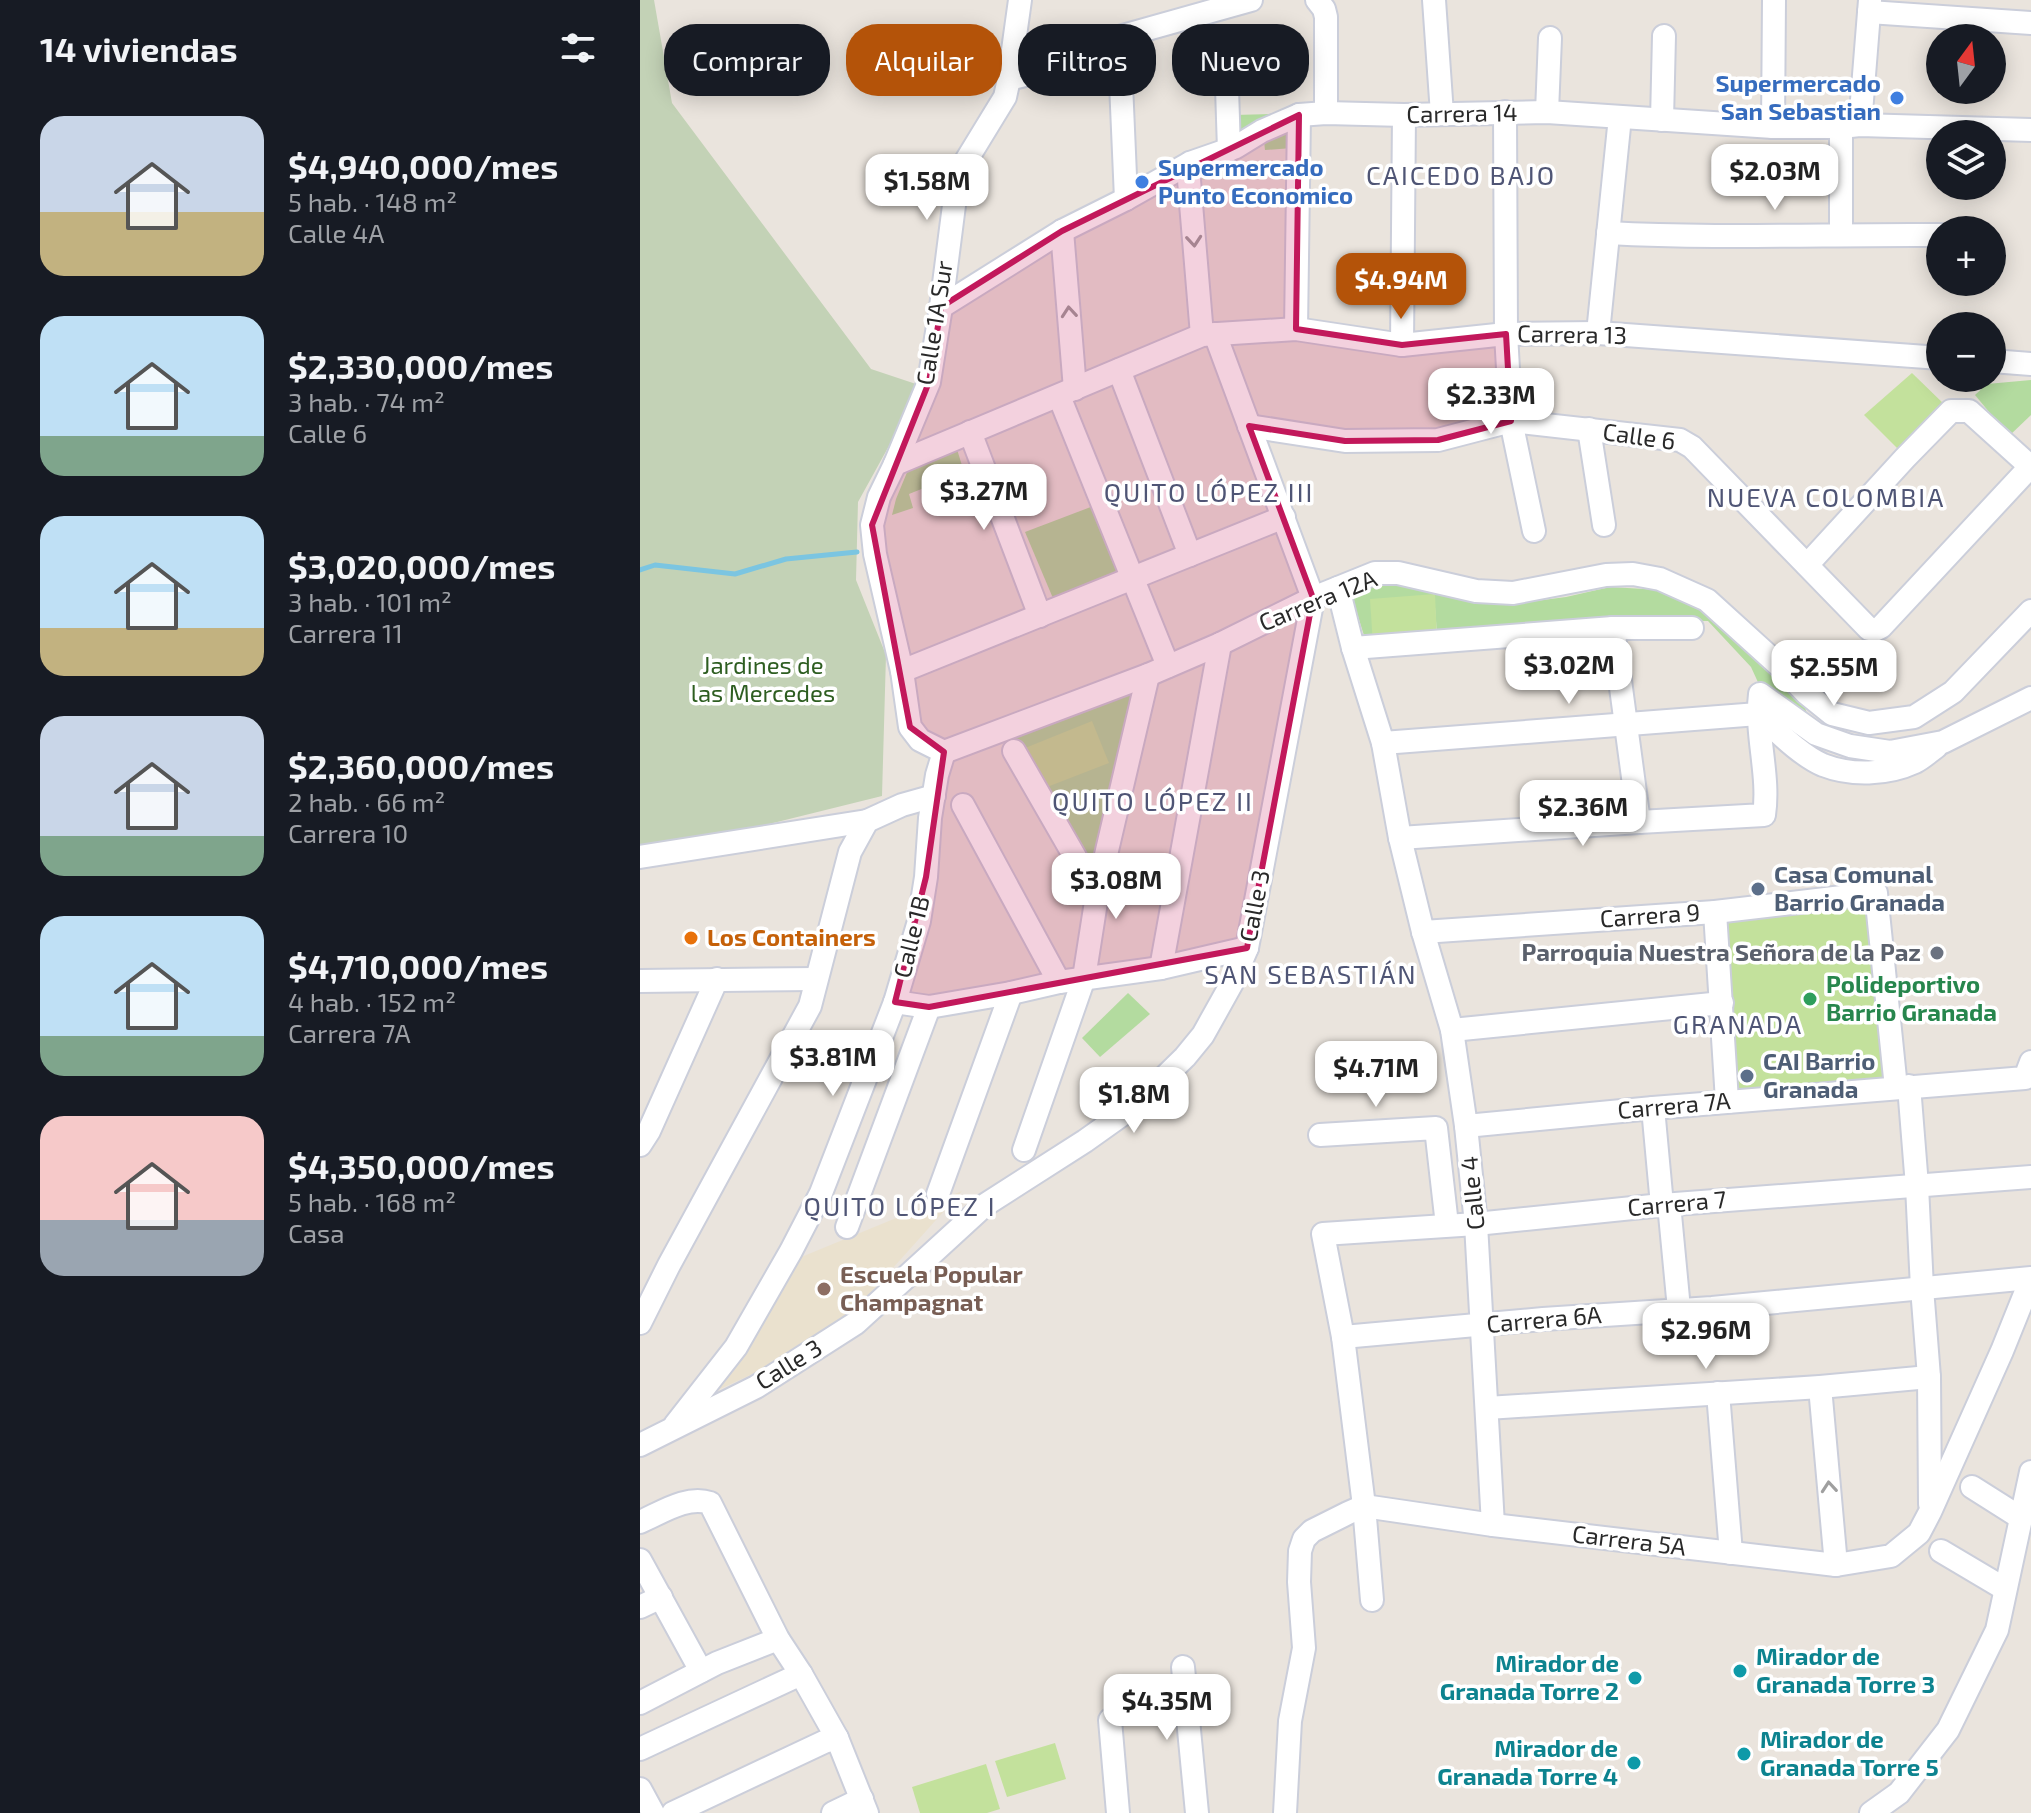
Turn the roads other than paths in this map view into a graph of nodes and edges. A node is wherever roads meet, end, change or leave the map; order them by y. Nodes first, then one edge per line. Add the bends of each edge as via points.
1 (1020, 0) edge
2 (1251, 0) edge
3 (1317, 0) edge
4 (1434, 0) edge
5 (1774, 0) edge
6 (1870, 6) edge
7 (2031, 23) edge
8 (1156, 27) edge
9 (1664, 36) dead end
10 (1550, 38) dead end
11 (1018, 77) edge
12 (1009, 79) junction
13 (1122, 96) edge
14 (1227, 96) edge
15 (1505, 112) junction
16 (1547, 112) junction
17 (1326, 113) junction
18 (1442, 114) junction
19 (1299, 115) junction
20 (1404, 115) junction
21 (1620, 117) junction
22 (1662, 120) junction
23 (1851, 126) junction
24 (1773, 127) junction
25 (2031, 130) edge
26 (1229, 150) junction
27 (1190, 163) junction
28 (1126, 199) junction
29 (1062, 231) junction
30 (1608, 233) junction
31 (1841, 234) junction
32 (1926, 235) edge
33 (941, 307) junction
34 (1296, 329) junction
35 (1598, 333) junction
36 (1208, 334) junction
37 (1506, 334) junction
38 (1402, 345) junction
39 (1926, 357) edge
40 (2006, 362) edge
41 (2031, 364) edge
42 (1119, 370) junction
43 (1067, 393) junction
44 (1511, 421) junction
45 (1249, 426) junction
46 (1589, 429) junction
47 (970, 432) junction
48 (895, 464) junction
49 (2031, 467) edge
50 (1284, 517) junction
51 (1604, 525) dead end
52 (1534, 531) dead end
53 (1190, 555) junction
54 (1807, 565) junction
55 (1133, 578) junction
56 (1338, 588) junction
57 (1313, 598) junction
58 (2031, 611) edge
59 (1040, 616) junction
60 (1613, 628) junction
61 (1692, 628) dead end
62 (1220, 644) junction
63 (1353, 648) junction
64 (1158, 670) junction
65 (902, 671) junction
66 (1806, 693) junction
67 (2031, 698) edge
68 (1758, 714) junction
69 (1625, 724) junction
70 (1816, 734) junction
71 (1943, 742) junction
72 (1383, 743) junction
73 (1014, 751) dead end
74 (944, 752) junction
75 (934, 796) junction
76 (963, 805) dead end
77 (867, 821) junction
78 (1639, 822) junction
79 (1400, 838) junction
80 (640, 857) edge
81 (1097, 893) junction
82 (1715, 912) junction
83 (1423, 932) junction
84 (1247, 948) junction
85 (1161, 968) junction
86 (1084, 978) junction
87 (717, 979) junction
88 (816, 979) junction
89 (1059, 982) junction
90 (643, 986) edge
91 (1011, 993) junction
92 (895, 1002) junction
93 (1722, 1003) junction
94 (929, 1007) junction
95 (1452, 1030) junction
96 (2028, 1070) edge
97 (1902, 1087) junction
98 (1727, 1101) junction
99 (1653, 1108) junction
100 (1466, 1126) junction
101 (1320, 1135) dead end
102 (640, 1145) edge
103 (1024, 1150) dead end
104 (2031, 1177) edge
105 (1917, 1186) junction
106 (938, 1194) dead end
107 (1666, 1204) junction
108 (1476, 1224) junction
109 (1447, 1225) junction
110 (847, 1227) dead end
111 (2031, 1279) edge
112 (1922, 1288) junction
113 (1679, 1309) junction
114 (640, 1323) edge
115 (1482, 1326) junction
116 (1343, 1337) junction
117 (1929, 1377) junction
118 (1820, 1387) junction
119 (1718, 1393) junction
120 (1487, 1408) junction
121 (672, 1428) junction
122 (640, 1445) edge
123 (2031, 1472) edge
124 (1972, 1487) dead end
125 (2026, 1504) edge
126 (1364, 1506) junction
127 (1930, 1512) junction
128 (640, 1522) edge
129 (1493, 1525) junction
130 (1941, 1551) dead end
131 (1731, 1553) junction
132 (640, 1560) edge
133 (1836, 1565) junction
134 (2005, 1589) junction
135 (1372, 1600) dead end
136 (650, 1602) edge
137 (778, 1639) junction
138 (1183, 1667) dead end
139 (701, 1671) junction
140 (801, 1674) junction
141 (640, 1703) edge
142 (1110, 1720) dead end
143 (837, 1738) junction
144 (640, 1749) edge
145 (640, 1789) edge
146 (864, 1806) edge
147 (653, 1813) edge
148 (673, 1813) edge
149 (833, 1813) edge
150 (1118, 1813) edge
151 (1197, 1813) edge
152 (1285, 1813) edge
153 (1871, 1813) edge

1 - 12 street, Calle 1A Sur
2 - 8 street
3 - 17 street via 1326,17
4 - 18 street
5 - 24 street
6 - 7 street
6 - 23 street
9 - 22 street
10 - 16 street
11 - 12 street
12 - 33 street, Calle 1A Sur via 1005,97 958,174
13 - 28 street
14 - 26 street
15 - 16 street, Carrera 14
15 - 18 street, Carrera 14
15 - 37 street
16 - 21 street, Carrera 14
17 - 19 street, Carrera 14
17 - 20 street, Carrera 14
18 - 20 street, Carrera 14
19 - 26 street, Carrera 14
19 - 34 street
20 - 38 street
21 - 22 street, Carrera 14
21 - 30 street
22 - 24 street, Carrera 14
23 - 24 street, Carrera 14
23 - 25 street, Carrera 14
23 - 31 street
26 - 27 street, Carrera 14
27 - 28 street, Carrera 14
27 -> 36 street
28 - 29 street, Carrera 14
29 - 33 street, Carrera 14
43 -> 29 street
30 - 31 street
30 - 35 street
31 - 32 street
33 - 48 street, Calle 1A Sur via 929,382
34 - 36 street, Carrera 13
34 - 38 street, Carrera 13
35 - 37 street, Carrera 13
35 - 39 street, Carrera 13
36 - 42 street, Carrera 13
36 - 45 street
37 - 38 street, Carrera 13
37 - 44 street
40 - 41 street
42 - 43 street, Carrera 13
42 - 53 street
43 - 47 street, Carrera 13
43 - 55 street
44 - 45 street via 1438,440 1345,441
44 - 46 street, Calle 6
44 - 52 street
45 - 50 street
46 - 51 street
46 - 54 street, Calle 6 via 1668,437 1692,447
47 - 48 street, Carrera 13
47 - 59 street
48 - 65 street via 872,525
49 - 54 street via 1969,411 1951,411
49 - 54 street, Calle 6 via 1875,630
50 - 53 street
50 - 57 street
53 - 55 street
55 - 59 street
55 - 64 street
56 - 57 street, Carrera 12A
56 - 63 street, Calle 4
56 - 66 street, Carrera 12A via 1375,573 1513,593 1606,575 1660,579 1707,600
57 - 62 street, Carrera 12A
57 - 84 street, Calle 3
58 - 66 street, Carrera 12A via 1953,692 1914,717 1869,723 1832,714
59 - 65 street
60 - 61 street
60 - 63 street
60 - 69 street
62 - 64 street, Carrera 12A
62 - 85 street
63 - 72 street, Calle 4
64 - 74 street, Carrera 12A
64 - 81 street
65 - 74 street via 910,727 920,740
66 - 70 street
67 - 71 street
68 - 69 street
68 - 70 street via 1760,694
68 - 71 street via 1821,764 1857,774 1918,761
68 - 78 street via 1767,795 1764,815
69 - 72 street
69 - 78 street
70 - 71 street via 1890,752
72 - 79 street, Calle 4
73 - 81 street
74 - 75 street, Calle 1B
75 - 77 street
75 - 92 street, Calle 1B via 919,921
76 - 89 street
77 - 80 street
77 - 88 street via 850,852
78 - 79 street
79 - 83 street, Calle 4
81 - 86 street
82 - 83 street, Carrera 9
82 - 93 street
82 - 97 street, Carrera 9 via 1876,893
83 - 95 street, Calle 4
84 - 85 street
84 - 121 street, Calle 3 via 1203,1035 1137,1104 985,1205 856,1323 756,1387
85 - 86 street
86 - 89 street
86 - 103 street
87 - 88 street
87 - 90 street
87 - 102 street
88 - 114 street via 810,1006
89 - 91 street
91 - 94 street
91 - 106 street
92 - 94 street
92 - 121 street, Calle 1B via 821,1193 791,1251 736,1347
93 - 95 street
93 - 98 street
94 - 110 street
95 - 100 street, Calle 4
96 - 97 street, Carrera 7A
97 - 98 street, Carrera 7A
97 - 105 street
98 - 99 street, Carrera 7A
99 - 100 street, Carrera 7A
99 - 107 street
100 - 108 street, Calle 4
101 - 109 street via 1436,1128
104 - 105 street, Carrera 7
105 - 107 street, Carrera 7
105 - 112 street
107 - 108 street, Carrera 7
107 - 113 street
108 - 109 street, Carrera 7
108 - 115 street, Calle 4
109 - 116 street, Carrera 7 via 1323,1234
111 - 112 street, Carrera 6A
111 - 127 street, Carrera 5A
112 - 113 street, Carrera 6A
112 - 117 street
113 - 115 street, Carrera 6A
115 - 116 street, Carrera 6A
115 - 120 street, Calle 4
116 - 126 street
117 - 118 street
117 - 127 street
118 - 119 street
133 -> 118 street
119 - 120 street
119 - 131 street
120 - 129 street, Calle 4
121 - 122 street, Calle 3
123 - 125 street
124 - 125 street
125 - 134 street
126 - 129 street, Carrera 5A
126 - 135 street
126 - 152 street via 1312,1531 1300,1551 1304,1648 1290,1721
127 - 133 street, Carrera 5A via 1919,1533 1891,1556
128 - 137 street via 688,1501 710,1503
129 - 131 street, Carrera 5A
130 - 134 street
131 - 133 street, Carrera 5A
132 - 136 street
134 - 153 street via 1997,1630 1948,1730 1899,1793
136 - 139 street
137 - 139 street
137 - 140 street
138 - 151 street
139 - 141 street
140 - 143 street
140 - 144 street
142 - 150 street
143 - 146 street
143 - 148 street
145 - 147 street
146 - 149 street

